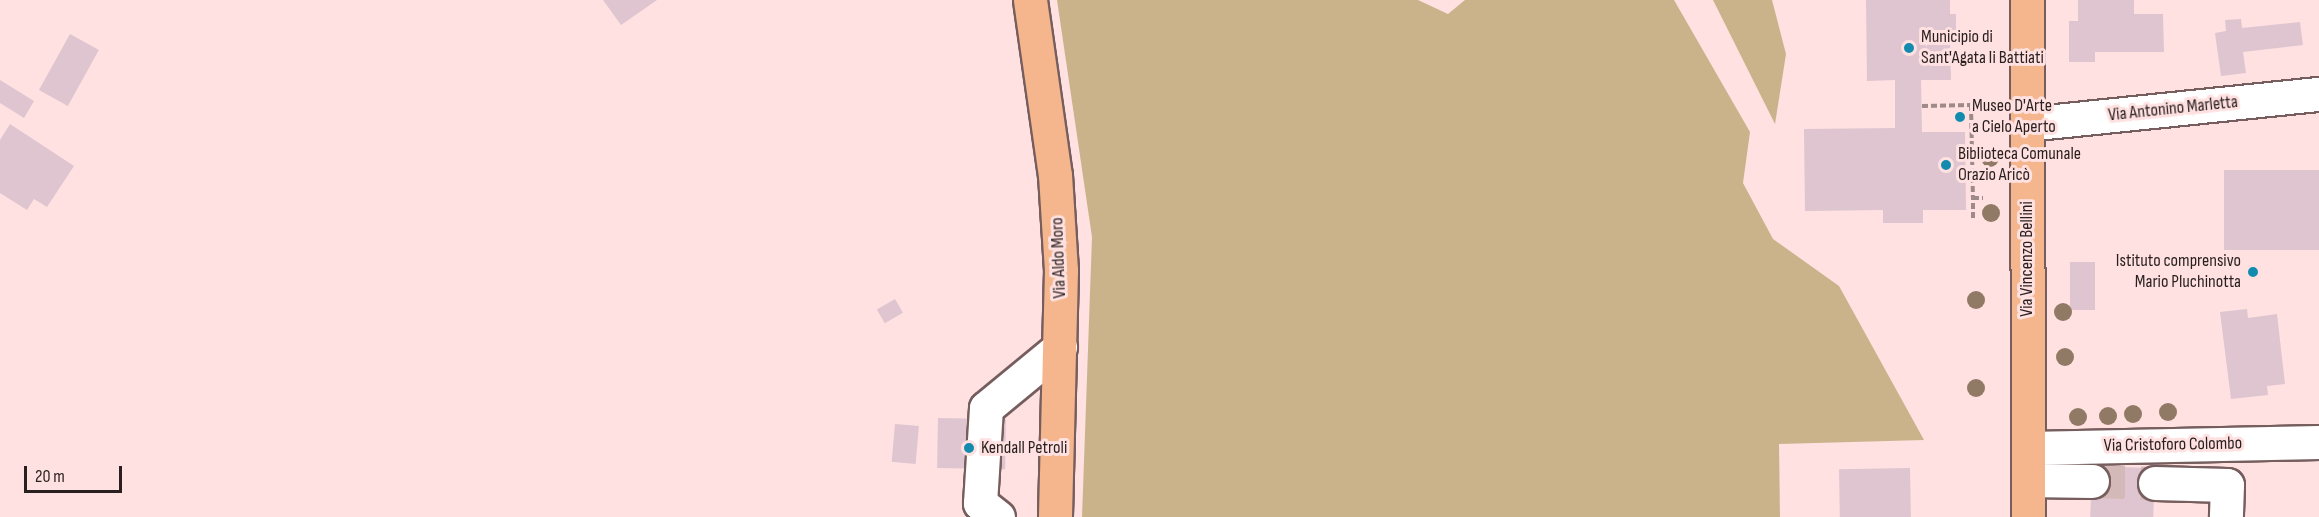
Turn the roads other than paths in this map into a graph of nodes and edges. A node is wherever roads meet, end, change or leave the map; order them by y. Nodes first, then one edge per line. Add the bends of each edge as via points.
1 (1030, 0) edge
2 (2027, 0) edge
3 (2319, 94) edge
4 (2027, 124) junction
5 (1060, 347) junction
6 (2319, 442) edge
7 (2028, 448) junction
8 (2028, 480) junction
9 (2092, 482) tunnel mouth
10 (2155, 483) tunnel mouth
11 (998, 517) edge
12 (1055, 517) edge
13 (2028, 517) edge
14 (2226, 517) edge

1 - 5 main road, Via Aldo Moro via 1055,175 1061,270
2 - 4 main road, Via Vincenzo Bellini
3 - 4 street, Via Antonino Marletta
4 - 7 main road, Via Vincenzo Bellini
5 - 11 street via 986,408 980,503
5 - 12 main road, Via Aldo Moro
6 - 7 street, Via Cristoforo Colombo
7 - 8 main road, Via Vincenzo Bellini
8 - 9 street
8 - 13 main road, Via Vincenzo Bellini
10 - 14 street via 2227,485

